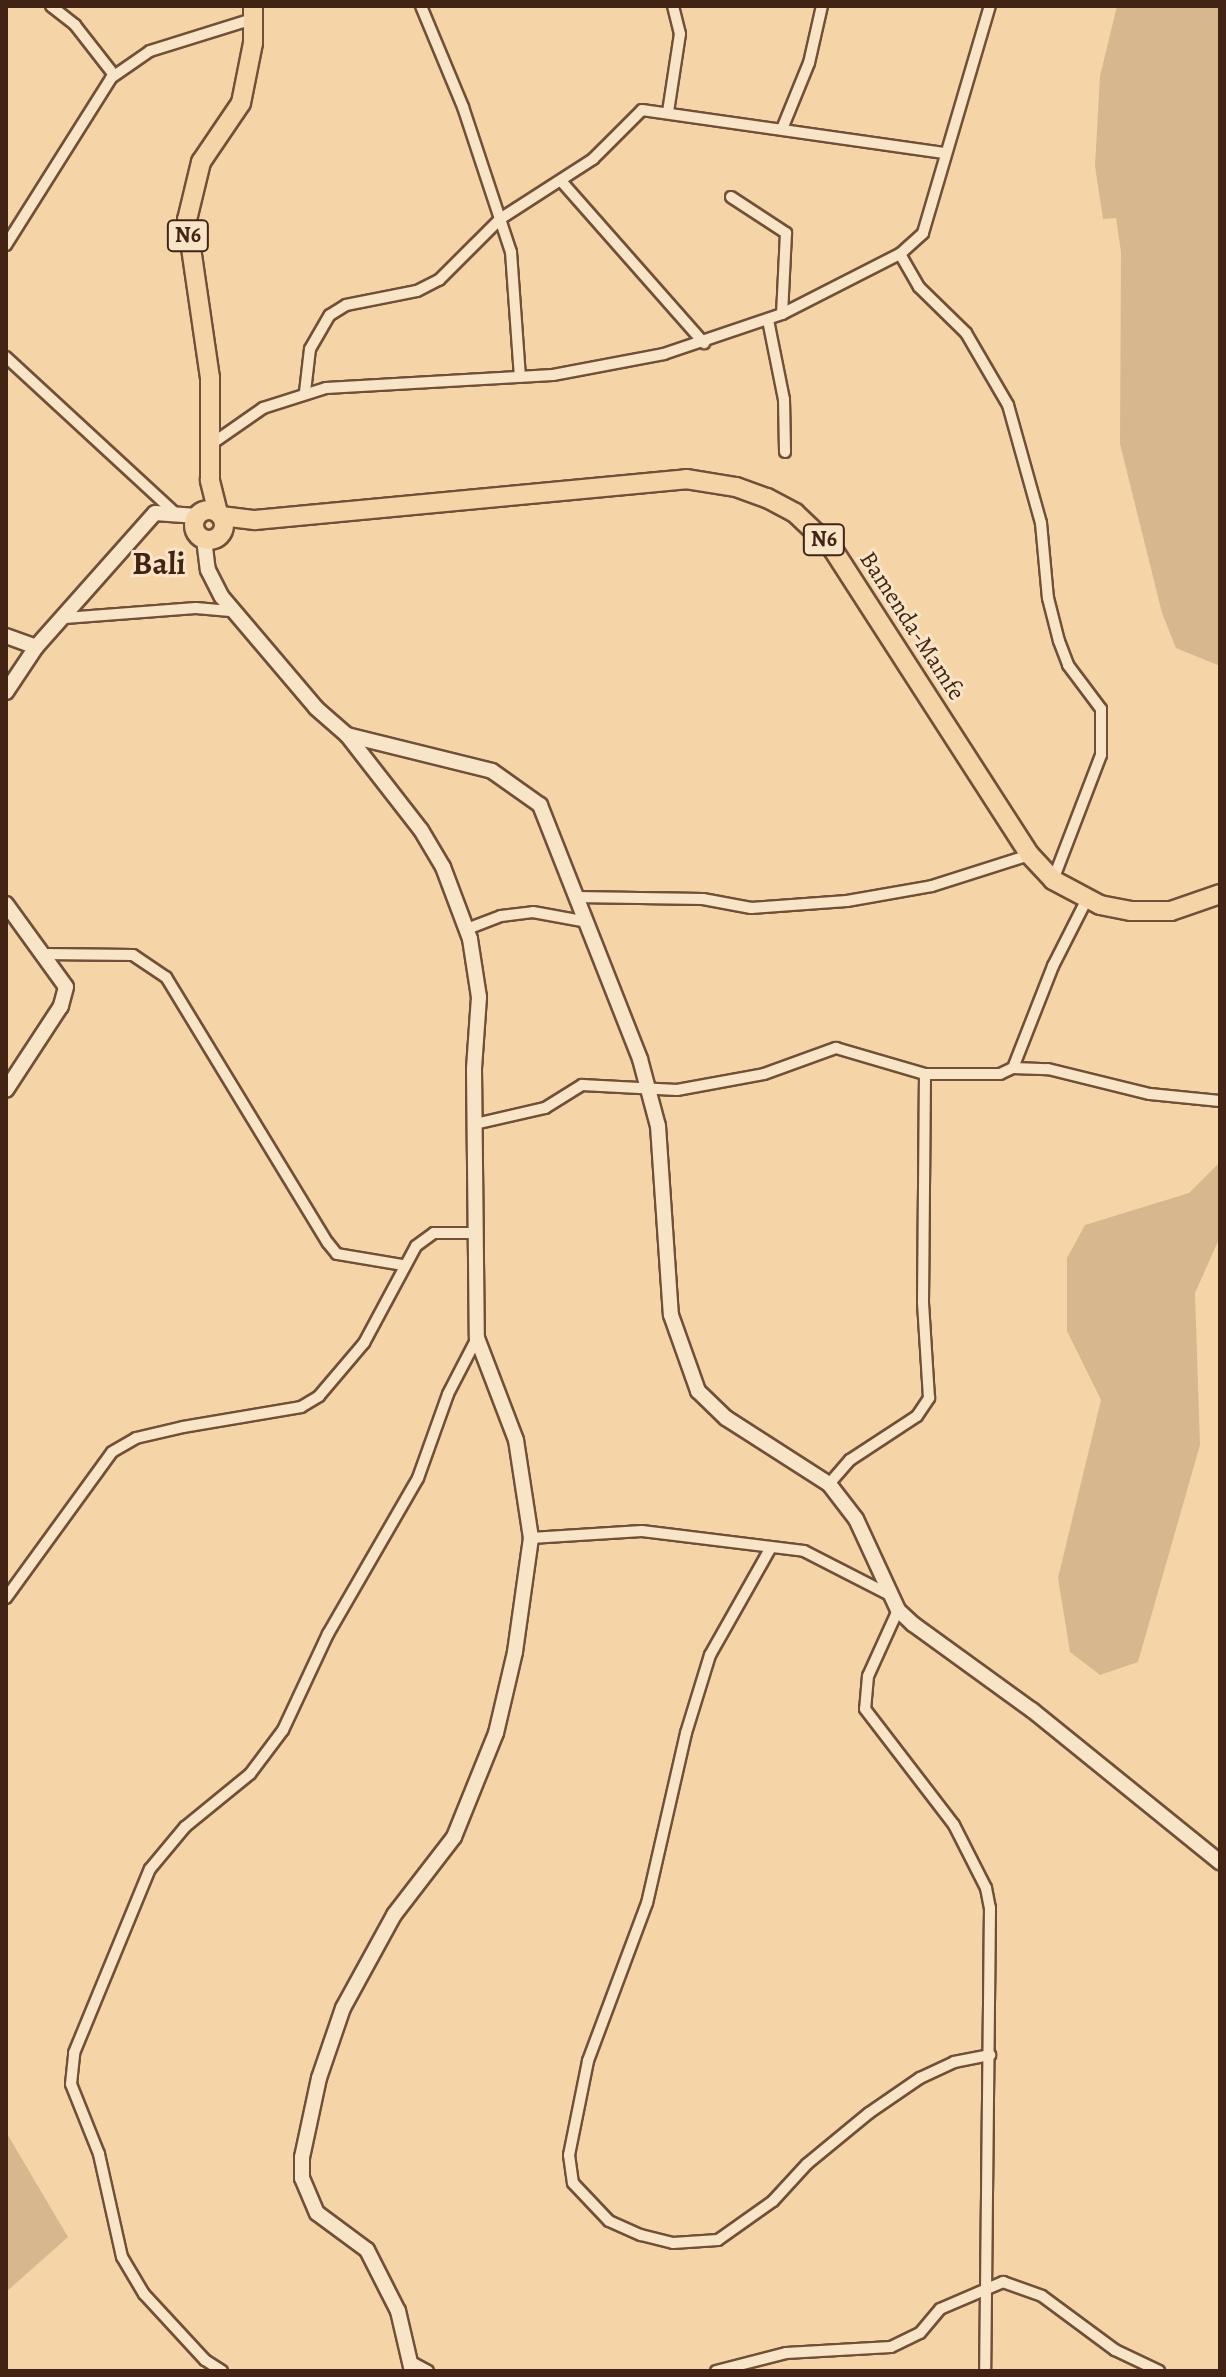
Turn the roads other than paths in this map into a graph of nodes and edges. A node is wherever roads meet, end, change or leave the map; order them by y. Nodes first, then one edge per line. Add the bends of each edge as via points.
1 (51, 6) edge
2 (421, 6) edge
3 (673, 6) edge
4 (822, 6) edge
5 (990, 6) edge
6 (253, 13) edge
7 (114, 75) junction
8 (668, 112) junction
9 (782, 129) junction
10 (944, 153) junction
11 (562, 182) junction
12 (731, 197) dead end
13 (500, 219) junction
14 (6, 245) edge
15 (900, 254) junction
16 (782, 314) junction
17 (768, 320) junction
18 (704, 343) junction
19 (6, 357) edge
20 (520, 377) junction
21 (305, 392) junction
22 (210, 445) junction
23 (785, 452) dead end
24 (172, 510) junction
25 (210, 522) junction
26 (233, 611) junction
27 (65, 618) junction
28 (6, 636) edge
29 (36, 647) junction
30 (6, 692) edge
31 (347, 735) junction
32 (1030, 855) junction
33 (1053, 880) junction
34 (1220, 894) edge
35 (576, 897) junction
36 (1087, 899) junction
37 (6, 904) edge
38 (582, 921) junction
39 (467, 929) junction
40 (44, 954) junction
41 (1013, 1068) junction
42 (925, 1074) junction
43 (6, 1090) edge
44 (648, 1092) junction
45 (1220, 1101) edge
46 (475, 1124) junction
47 (476, 1233) junction
48 (403, 1265) junction
49 (477, 1338) junction
50 (829, 1484) junction
51 (531, 1538) junction
52 (770, 1549) junction
53 (890, 1595) junction
54 (6, 1598) edge
55 (898, 1610) junction
56 (1220, 1862) edge
57 (990, 2055) junction
58 (987, 2285) junction
59 (412, 2367) edge
60 (222, 2371) edge
61 (428, 2371) edge
62 (716, 2371) edge
63 (985, 2371) edge
64 (1159, 2371) edge

1 - 7 street via 75,25
2 - 13 street via 463,107
3 - 8 street via 680,34
4 - 9 street via 809,63
5 - 10 street
6 - 7 street via 150,51
6 - 22 highway, N6 via 241,103 205,155 188,200 189,264 210,378
7 - 14 street via 95,97
8 - 9 street
8 - 11 street via 635,113 593,159
9 - 10 street
10 - 15 street via 923,233
11 - 13 street
11 - 18 street
12 - 16 street via 786,233
13 - 20 street via 511,252
13 - 21 street via 431,285 346,305 330,315 310,349
15 - 16 street
15 - 33 street via 919,287 966,333 1008,405 1041,523 1048,598 1059,641 1068,665 1101,709 1101,755
16 - 17 street
17 - 18 street
17 - 23 street via 784,399
18 - 20 street via 619,365
19 - 24 street
20 - 21 street via 366,383
21 - 22 street via 263,408
22 - 25 highway, N6
24 - 25 street
24 - 27 street via 155,513
25 - 26 street via 212,580
25 - 32 highway, Bamenda-Mamfe / N6 via 686,479 767,498 812,527 841,560
26 - 27 street via 196,608
26 - 31 street via 316,708
27 - 29 street
28 - 29 street
29 - 30 street
31 - 35 street via 456,759 517,784 540,805
31 - 39 street via 421,830
32 - 33 highway, Bamenda-Mamfe / N6
32 - 35 street via 932,886 847,901 751,908 703,899
33 - 36 highway, Bamenda-Mamfe / N6
34 - 36 highway, Bamenda-Mamfe / N6 via 1155,912
35 - 38 street
36 - 41 street via 1053,966
37 - 40 street
38 - 39 street via 533,912 501,916
38 - 44 street via 640,1059
39 - 46 street via 479,997
40 - 43 street via 64,979 66,995
40 - 48 street via 133,955 166,977 337,1254
41 - 42 street via 1000,1074
41 - 45 street via 1048,1069 1150,1094
42 - 44 street via 836,1048 764,1074
42 - 50 street via 923,1302 929,1398 917,1416 850,1460
44 - 46 street via 582,1085 545,1108
44 - 50 street via 658,1126 668,1298 687,1370 707,1402 726,1418
46 - 47 street
47 - 48 street via 434,1233
47 - 49 street
48 - 54 street via 379,1321 319,1396 301,1407 183,1427 117,1447
49 - 51 street via 516,1440
49 - 60 street via 448,1394 418,1478 328,1634 283,1730 259,1765 185,1827 150,1869 74,2053 71,2084 99,2154 122,2257 144,2294 205,2360
50 - 53 street via 856,1519
51 - 52 street via 642,1531
51 - 59 street via 515,1652 496,1733 454,1837 394,1915 343,2008 319,2078 302,2157 307,2197 317,2213 367,2250 398,2311
52 - 53 street via 804,1551
52 - 57 street via 710,1655 647,1903 588,2061 569,2155 573,2183 609,2221 641,2235 673,2243 718,2240 763,2209 869,2113 920,2078 954,2062
53 - 55 street
55 - 56 street
55 - 57 street via 868,1676 865,1709 941,1805 986,1888 992,1932
57 - 58 street
58 - 62 street via 940,2309 920,2333 891,2347 786,2353
58 - 63 street
58 - 64 street via 1003,2282 1042,2296 1115,2350
59 - 61 street

